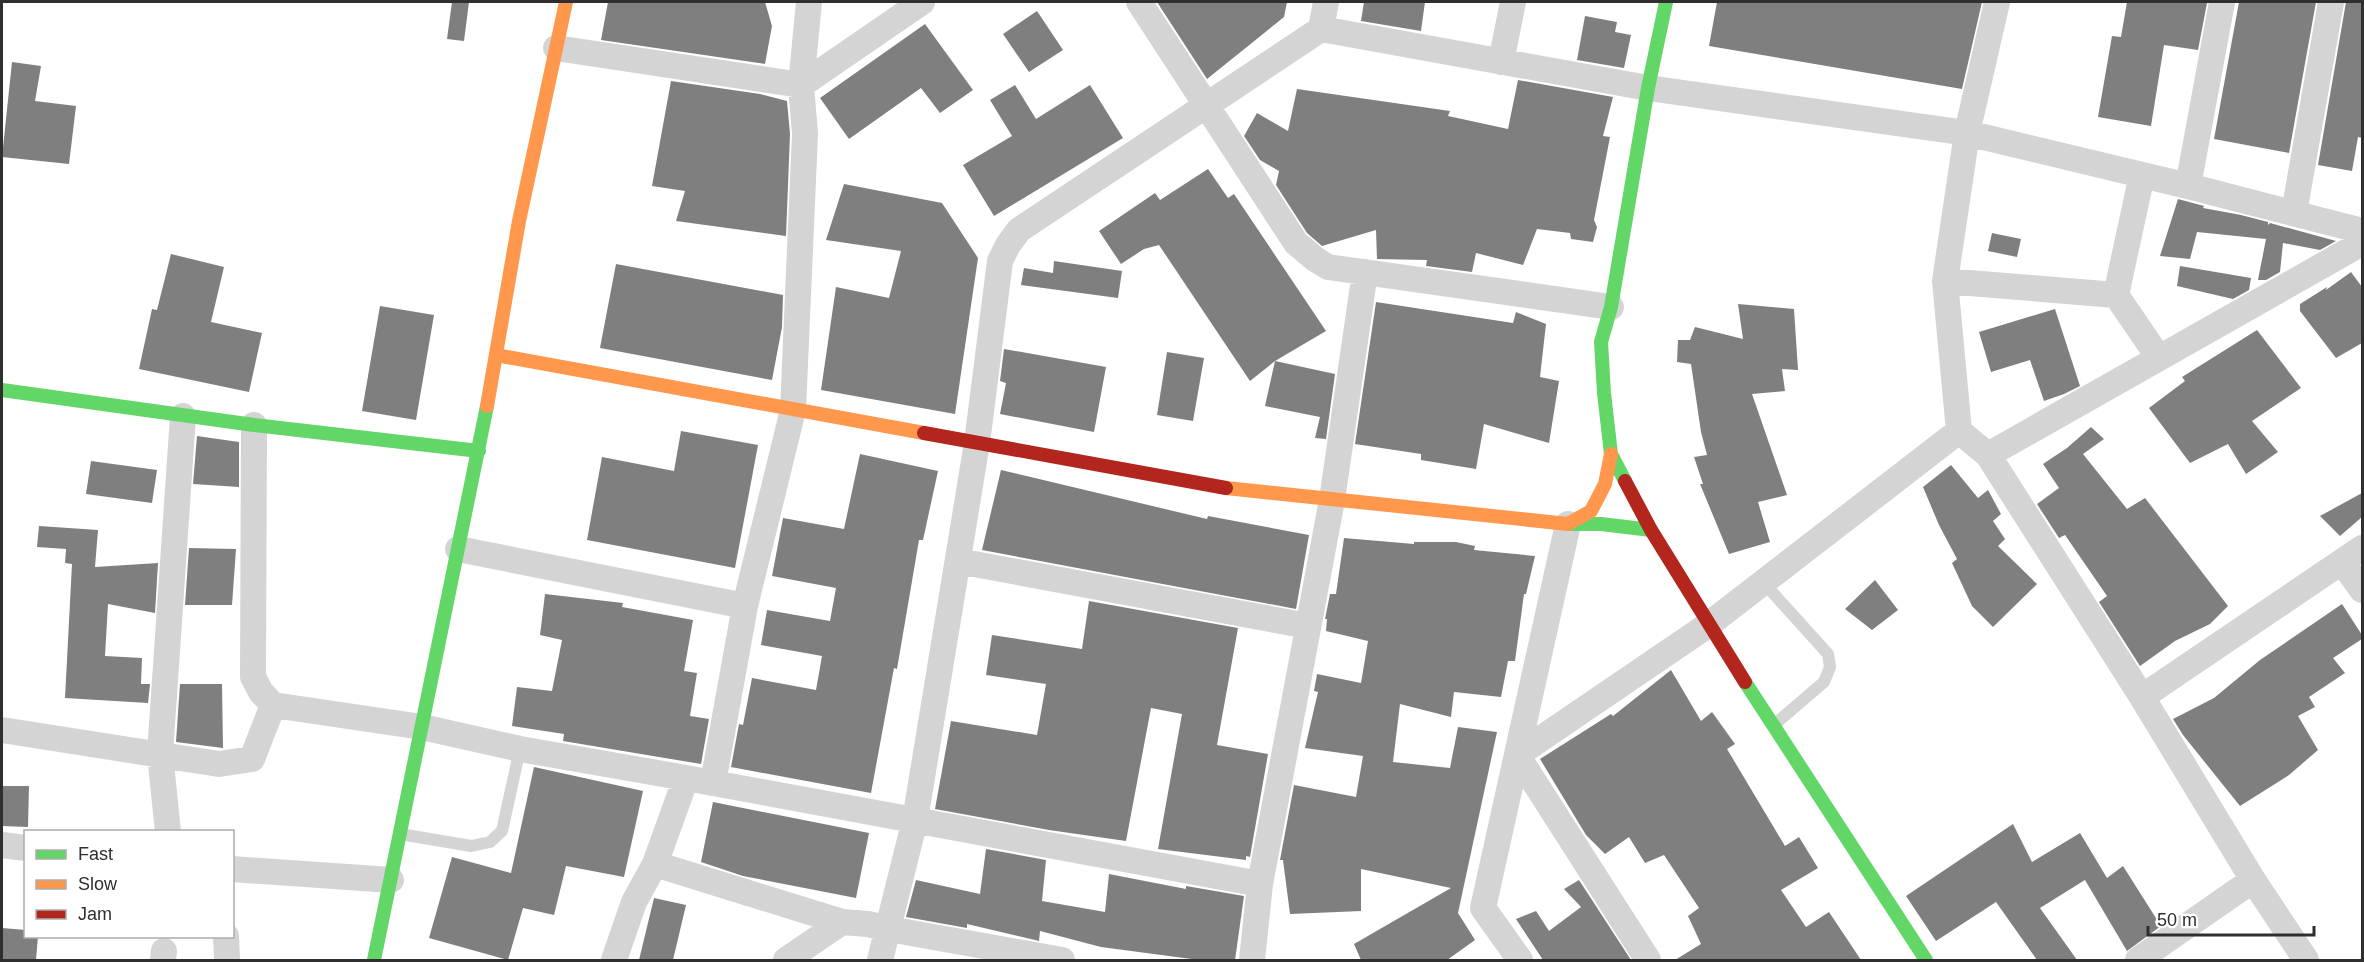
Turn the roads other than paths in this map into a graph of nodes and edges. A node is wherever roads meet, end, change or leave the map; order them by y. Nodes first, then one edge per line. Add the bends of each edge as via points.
1 (566, 2) edge
2 (809, 2) edge
3 (922, 2) edge
4 (1139, 2) edge
5 (1326, 2) edge
6 (1513, 2) edge
7 (1666, 2) edge
8 (1997, 2) edge
9 (2223, 2) edge
10 (2331, 2) edge
11 (1322, 29) junction
12 (556, 48) junction
13 (1501, 62) junction
14 (801, 85) junction
15 (1648, 88) junction
16 (1207, 105) junction
17 (1967, 133) junction
18 (2142, 175) junction
19 (2188, 186) junction
20 (2294, 213) junction
21 (2362, 231) edge
22 (2362, 243) edge
23 (1365, 272) junction
24 (1945, 281) junction
25 (2116, 295) junction
26 (1611, 307) junction
27 (496, 355) junction
28 (2159, 358) junction
29 (2, 390) edge
30 (793, 410) junction
31 (183, 416) junction
32 (254, 425) junction
33 (1959, 431) junction
34 (977, 443) junction
35 (479, 451) junction
36 (1611, 454) junction
37 (1989, 455) junction
38 (1332, 500) junction
39 (1568, 524) junction
40 (1651, 530) junction
41 (458, 549) junction
42 (2352, 555) edge
43 (958, 561) junction
44 (1763, 582) junction
45 (2362, 590) edge
46 (745, 606) junction
47 (1708, 625) junction
48 (1308, 626) junction
49 (2142, 697) junction
50 (273, 705) junction
51 (1773, 726) junction
52 (422, 727) junction
53 (2, 730) edge
54 (520, 749) junction
55 (160, 754) junction
56 (1517, 755) junction
57 (686, 778) junction
58 (713, 783) junction
59 (915, 820) junction
60 (168, 830) edge
61 (400, 834) junction
62 (2, 845) edge
63 (24, 848) edge
64 (655, 864) junction
65 (234, 869) edge
66 (391, 880) junction
67 (2253, 880) junction
68 (1260, 884) junction
69 (842, 922) junction
70 (889, 930) junction
71 (226, 938) edge
72 (227, 960) edge
73 (374, 960) edge
74 (614, 960) edge
75 (786, 960) edge
76 (880, 960) edge
77 (1062, 960) edge
78 (1252, 960) edge
79 (1520, 960) edge
80 (1648, 960) edge
81 (1926, 960) edge
82 (2139, 960) edge
83 (2306, 960) edge

1 - 12 street
2 - 14 street
3 - 14 street
4 - 16 street
5 - 11 street
6 - 13 street
7 - 15 street
8 - 17 street
9 - 19 street
10 - 20 street
11 - 13 street
11 - 16 street
12 - 14 street
12 - 27 street via 519,221
13 - 15 street
14 - 30 street via 806,134
15 - 17 street
15 - 26 street
16 - 23 street via 1296,243 1328,267
16 - 34 street via 1019,230 1008,245 1000,261
17 - 18 street
17 - 24 street
18 - 19 street
18 - 25 street
19 - 20 street
20 - 21 street
22 - 28 street
23 - 26 street
23 - 38 street
24 - 25 street
24 - 33 street
25 - 28 street
26 - 36 street via 1601,342
27 - 30 street
27 - 35 street
28 - 37 street
29 - 31 street
30 - 34 street
30 - 46 street
31 - 32 street
31 - 55 street
32 - 35 street
32 - 50 street via 253,677
33 - 37 street
33 - 44 street
34 - 38 street via 1246,492
34 - 43 street
35 - 41 street
36 - 39 street via 1605,484 1591,511
36 - 40 street
37 - 49 street
38 - 39 street
38 - 48 street
39 - 40 street
39 - 56 street
40 - 47 street
41 - 46 street
41 - 52 street
42 - 45 street
42 - 49 street
43 - 48 street
43 - 59 street
44 - 47 street
44 - 51 lane via 1828,654 1830,667 1824,682
46 - 58 street
47 - 51 street
47 - 56 street
48 - 68 street
49 - 67 street
50 - 52 street
50 - 55 street via 252,759 219,764
51 - 81 street
52 - 54 street
52 - 61 street
53 - 55 street
54 - 57 street
54 - 61 lane via 502,831 490,842 471,846
55 - 60 street
56 - 79 street via 1484,908
56 - 80 street
57 - 58 street
57 - 64 street
58 - 59 street
59 - 68 street
59 - 70 street
61 - 66 street
62 - 63 street
64 - 69 street
64 - 74 street via 634,903
65 - 66 street
66 - 73 street
67 - 82 street
67 - 83 street
68 - 78 street
69 - 70 street
69 - 75 street
70 - 76 street
70 - 77 street
71 - 72 street

